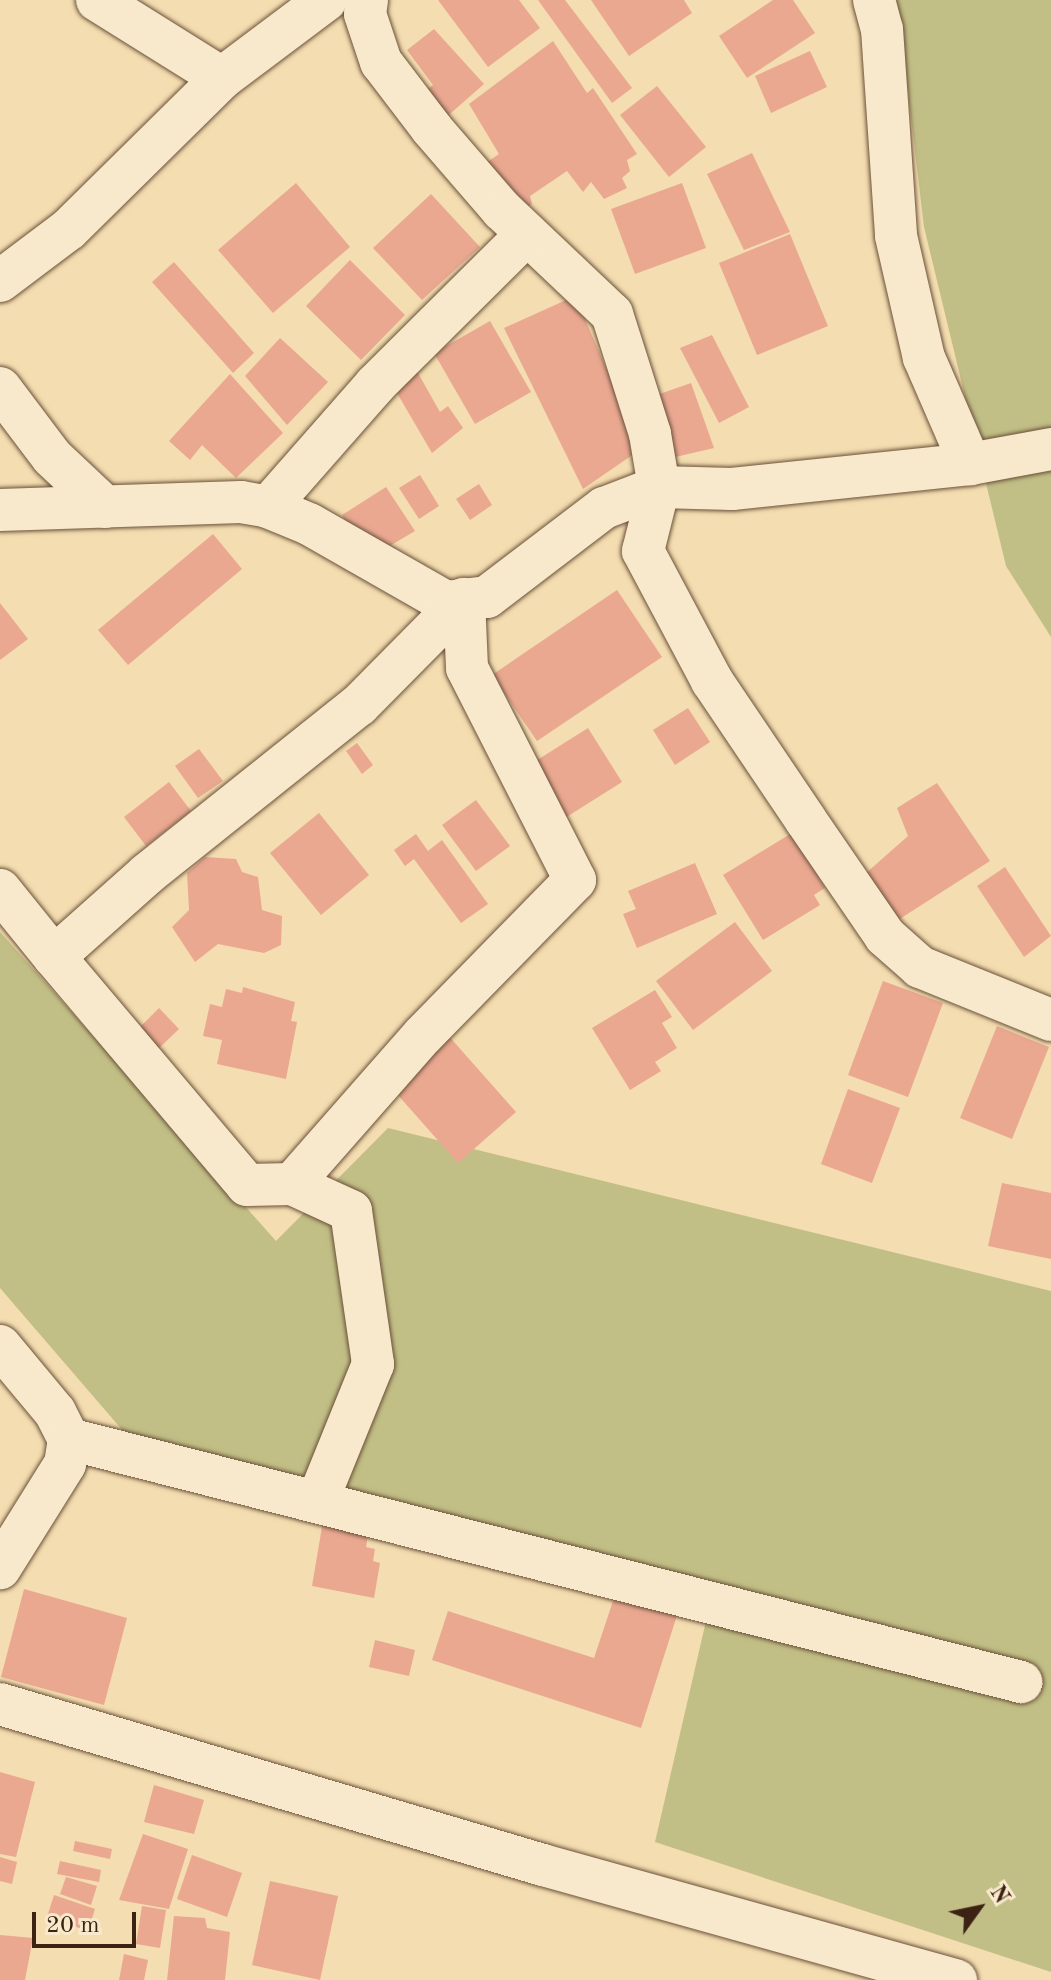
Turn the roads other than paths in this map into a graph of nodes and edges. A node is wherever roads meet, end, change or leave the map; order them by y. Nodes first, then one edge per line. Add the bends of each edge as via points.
1 (97, 0) edge
2 (326, 0) edge
3 (367, 0) edge
4 (874, 0) edge
5 (222, 78) junction
6 (527, 234) junction
7 (0, 281) edge
8 (0, 388) edge
9 (1051, 449) edge
10 (970, 464) junction
11 (659, 487) junction
12 (105, 507) junction
13 (268, 507) junction
14 (0, 510) edge
15 (464, 599) junction
16 (0, 890) edge
17 (54, 957) junction
18 (1051, 1020) edge
19 (292, 1184) junction
20 (0, 1346) edge
21 (69, 1439) junction
22 (317, 1502) junction
23 (0, 1568) edge
24 (1021, 1682) dead end
25 (0, 1704) edge
26 (956, 1980) edge

1 - 5 street
2 - 5 street
3 - 6 street via 365,14 381,62 432,129
4 - 10 street via 882,29 896,236 924,358
5 - 7 street via 69,229
6 - 11 street via 612,314 650,434
6 - 13 street via 375,385
8 - 12 street via 52,457
9 - 10 street
10 - 11 street via 732,489
11 - 15 street via 604,508 487,597
11 - 18 street via 643,551 712,681 885,936 920,967
12 - 13 street via 241,502
12 - 14 street
13 - 15 street via 309,524 446,602
15 - 17 street via 359,705 147,874
15 - 19 street via 467,668 575,880 423,1035
16 - 17 street
17 - 19 street via 247,1185
19 - 22 street via 351,1211 373,1364
20 - 21 street via 55,1412
21 - 22 street
21 - 23 street via 65,1464
22 - 24 street
25 - 26 street via 543,1865

